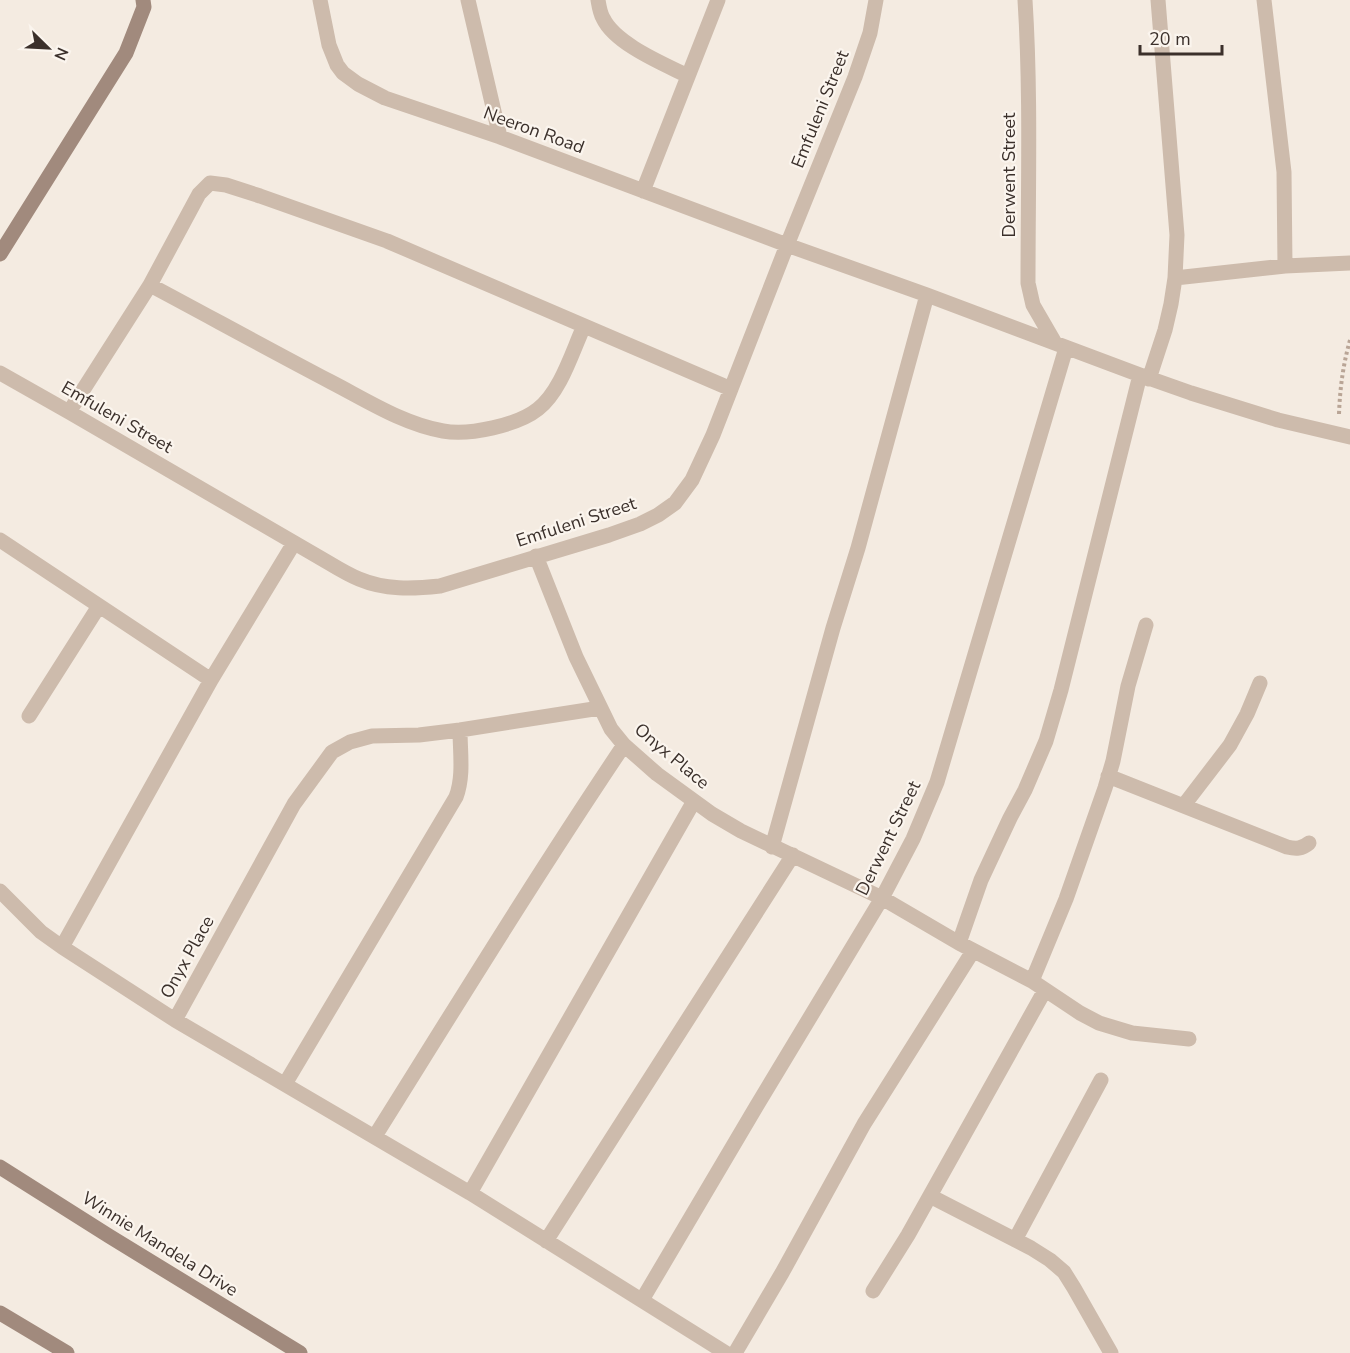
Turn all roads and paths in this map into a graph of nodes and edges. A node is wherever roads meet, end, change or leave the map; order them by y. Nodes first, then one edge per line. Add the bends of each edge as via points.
1 (143, 0) edge
2 (320, 0) edge
3 (468, 0) edge
4 (598, 0) edge
5 (718, 0) edge
6 (876, 0) edge
7 (1025, 0) edge
8 (1158, 0) edge
9 (1264, 0) edge
10 (688, 76) junction
11 (500, 137) junction
12 (643, 191) junction
13 (787, 244) junction
14 (0, 254) edge
15 (1350, 263) edge
16 (1285, 266) junction
17 (1175, 278) junction
18 (150, 285) junction
19 (927, 295) junction
20 (584, 326) junction
21 (1350, 340) edge
22 (1060, 345) junction
23 (0, 374) edge
24 (1145, 377) junction
25 (732, 389) junction
26 (69, 412) junction
27 (1344, 436) edge
28 (0, 540) edge
29 (294, 543) junction
30 (536, 556) junction
31 (99, 606) junction
32 (1146, 625) dead end
33 (211, 680) junction
34 (1260, 683) dead end
35 (600, 708) junction
36 (29, 716) dead end
37 (460, 730) junction
38 (624, 745) junction
39 (1108, 776) junction
40 (694, 801) junction
41 (1184, 805) junction
42 (1310, 843) dead end
43 (772, 847) junction
44 (793, 855) junction
45 (0, 891) edge
46 (882, 898) junction
47 (959, 943) junction
48 (62, 947) junction
49 (973, 951) junction
50 (1038, 986) junction
51 (175, 1020) junction
52 (1189, 1039) dead end
53 (1101, 1080) dead end
54 (285, 1084) junction
55 (375, 1136) junction
56 (0, 1167) edge
57 (470, 1193) junction
58 (930, 1196) junction
59 (1015, 1240) junction
60 (546, 1241) junction
61 (873, 1292) dead end
62 (642, 1300) junction
63 (0, 1312) edge
64 (67, 1353) edge
65 (300, 1353) edge
66 (726, 1353) edge
67 (735, 1353) edge
68 (1111, 1353) edge

1 - 14 main road via 144,7 126,53
2 - 11 street, Neeron Road via 330,45 343,73 385,98
3 - 11 street
4 - 10 street via 603,19 626,43
5 - 10 street
6 - 13 street, Emfuleni Street via 859,66
7 - 22 street, Derwent Street via 1028,282 1033,305
8 - 17 street via 1177,235
9 - 16 street via 1284,172
10 - 12 street
11 - 12 street, Neeron Road
12 - 13 street, Neeron Road
13 - 19 street, Neeron Road
13 - 25 street, Emfuleni Street
15 - 16 street
16 - 17 street
17 - 24 street via 1168,320
18 - 20 street via 199,194 210,183 218,183 387,241
18 - 20 street via 393,414 458,433 510,424 537,410 556,390
18 - 26 street
19 - 22 street, Neeron Road
19 - 43 street
20 - 25 street
21 - 27 path via 1340,390
22 - 24 street, Neeron Road
22 - 46 street, Derwent Street via 937,782
23 - 26 street, Emfuleni Street
24 - 27 street, Neeron Road via 1278,420
24 - 47 street via 1046,741 981,880
25 - 30 street, Emfuleni Street via 692,480 675,503 640,524
26 - 29 street, Emfuleni Street
28 - 31 street
29 - 30 street, Emfuleni Street via 358,579 399,588 440,586
29 - 33 street
30 - 35 street
31 - 33 street
31 - 36 street
32 - 39 street
33 - 48 street
34 - 41 street via 1233,739
35 - 37 street, Onyx Place
35 - 38 street, Onyx Place
37 - 51 street, Onyx Place via 372,736 332,752 294,804
37 - 54 street via 459,791
38 - 40 street, Onyx Place
38 - 55 street
39 - 41 street
39 - 50 street
40 - 43 street, Onyx Place
40 - 57 street
41 - 42 street via 1287,848 1297,849
43 - 44 street, Onyx Place
44 - 46 street, Onyx Place
44 - 60 street
45 - 48 street
46 - 47 street, Onyx Place
46 - 62 street, Derwent Street
47 - 49 street, Onyx Place
48 - 51 street
49 - 50 street, Onyx Place
49 - 67 street via 864,1124
50 - 52 street, Onyx Place via 1099,1023 1131,1033
50 - 58 street
51 - 54 street
53 - 59 street
54 - 55 street
55 - 57 street
56 - 65 main road, Winnie Mandela Drive
57 - 60 street
58 - 59 street
58 - 61 street
59 - 68 street via 1064,1272
60 - 62 street
62 - 66 street
63 - 64 main road

